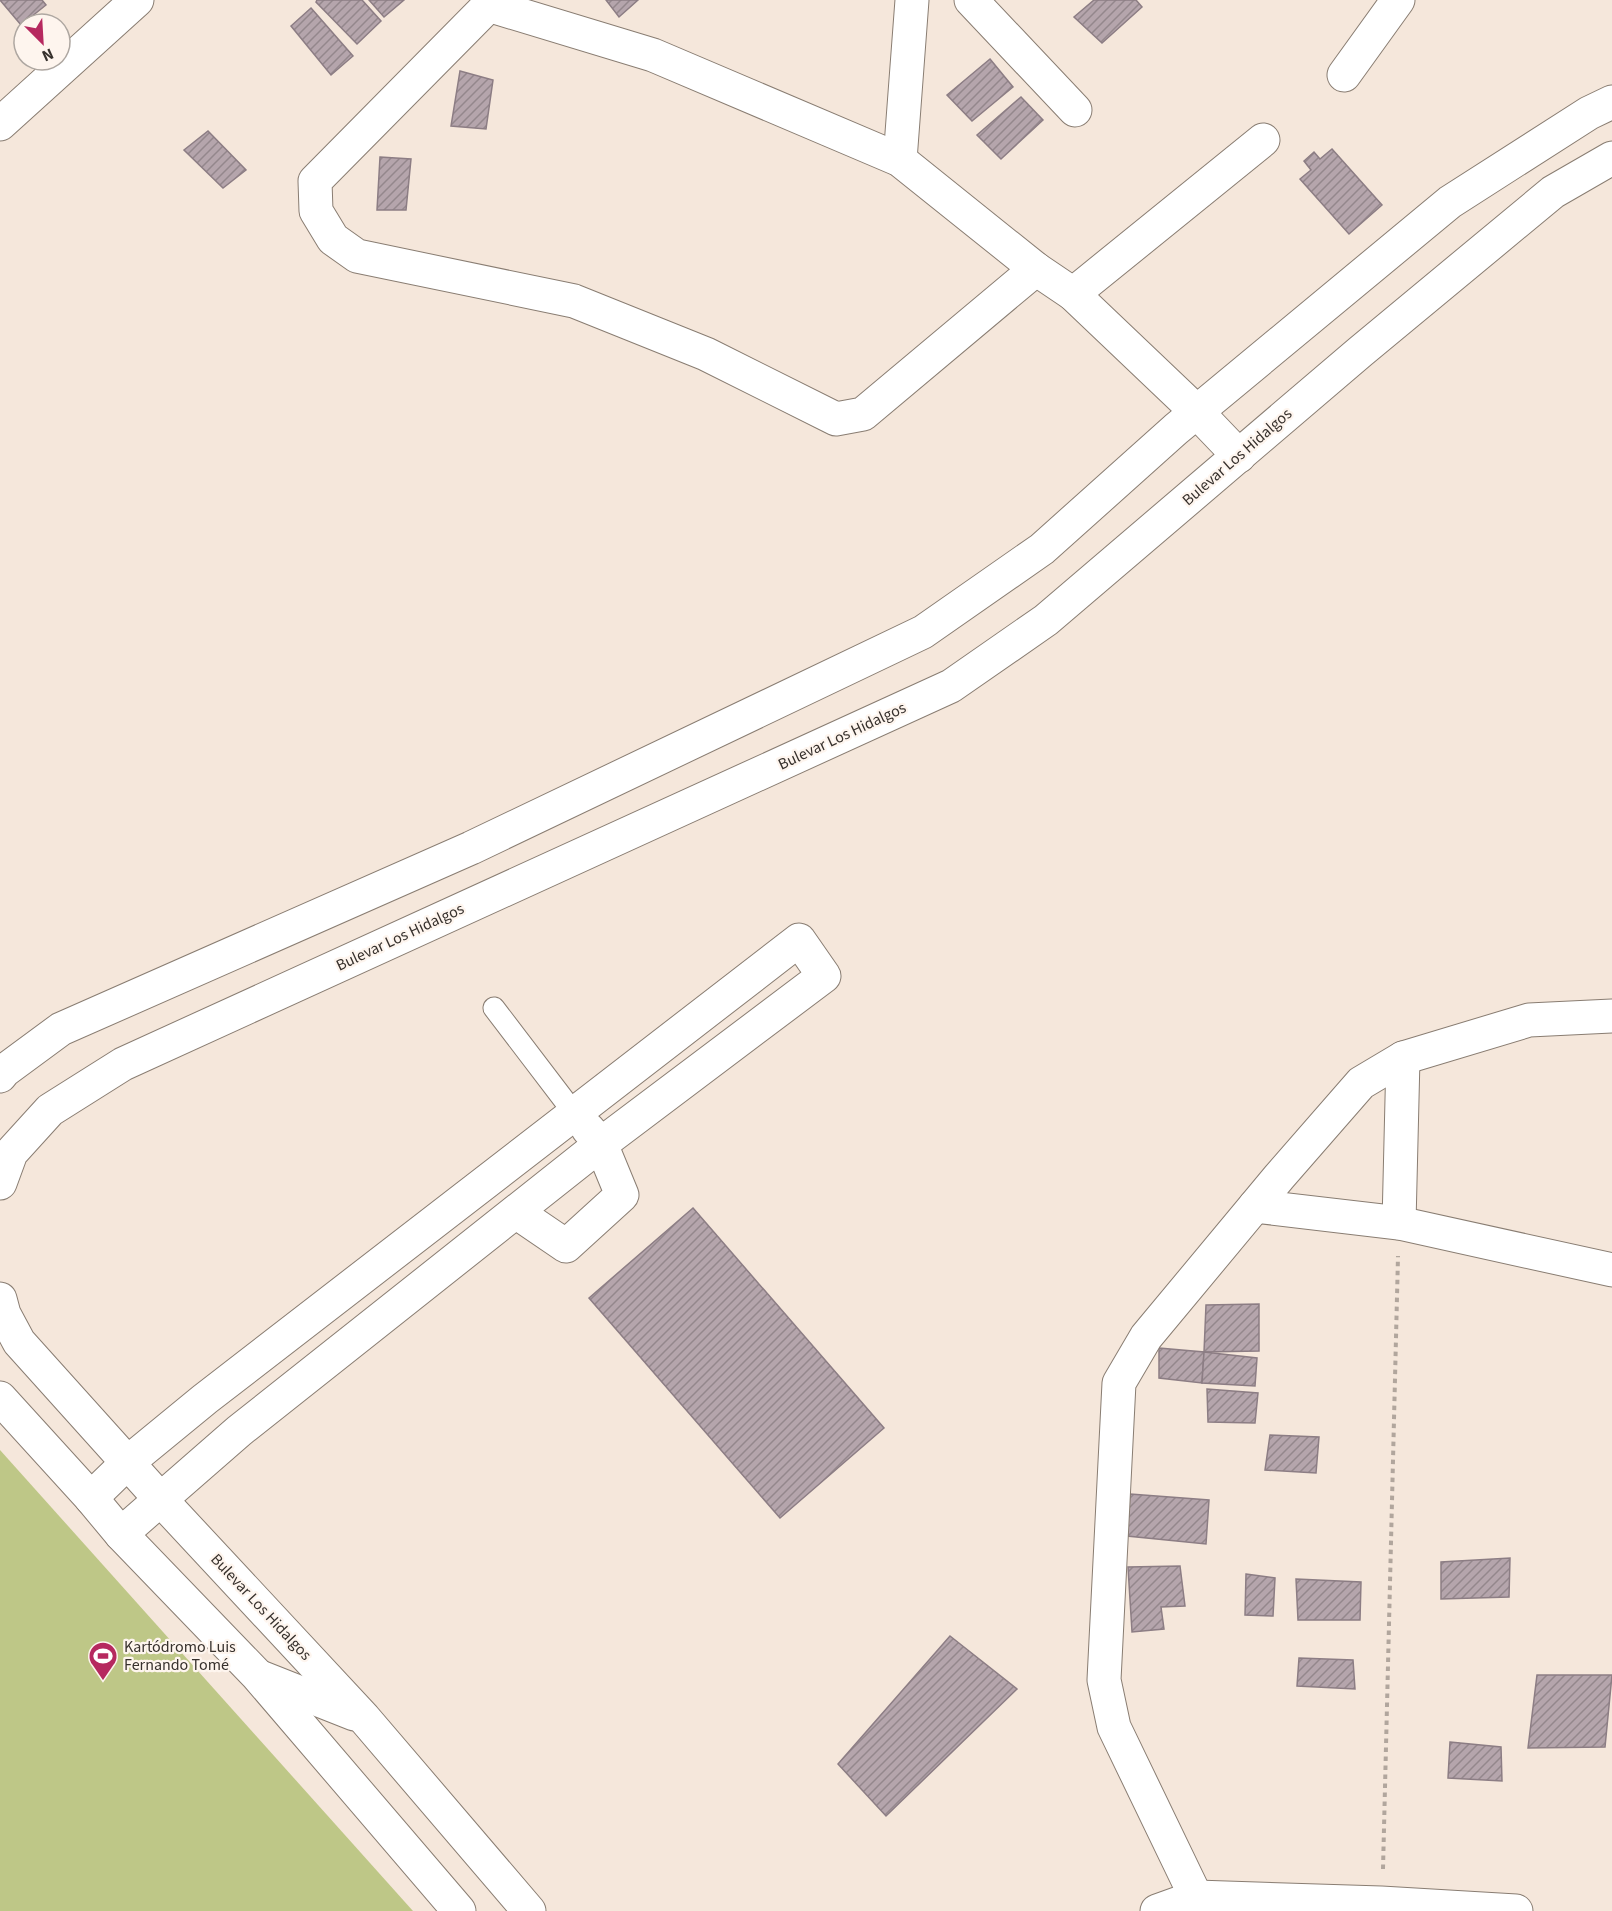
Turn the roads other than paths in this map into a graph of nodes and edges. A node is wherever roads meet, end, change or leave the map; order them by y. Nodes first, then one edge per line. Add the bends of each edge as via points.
1 (137, 0) edge
2 (912, 0) edge
3 (971, 0) edge
4 (1398, 0) edge
5 (491, 3) edge
6 (1344, 75) dead end
7 (1612, 102) edge
8 (1075, 110) dead end
9 (0, 124) edge
10 (1263, 140) dead end
11 (1612, 158) edge
12 (900, 160) junction
13 (1036, 269) junction
14 (1073, 294) junction
15 (1197, 412) junction
16 (1239, 456) junction
17 (494, 1008) dead end
18 (1612, 1016) edge
19 (1403, 1058) junction
20 (0, 1076) edge
21 (574, 1113) junction
22 (601, 1144) junction
23 (0, 1183) edge
24 (1255, 1206) junction
25 (516, 1212) junction
26 (1399, 1224) junction
27 (1612, 1270) edge
28 (0, 1299) edge
29 (0, 1398) edge
30 (128, 1463) junction
31 (91, 1498) junction
32 (162, 1501) junction
33 (121, 1534) junction
34 (257, 1675) junction
35 (364, 1718) junction
36 (1196, 1897) junction
37 (459, 1911) edge
38 (529, 1911) edge
39 (1157, 1911) edge
40 (1516, 1911) edge

1 - 9 street
2 - 12 street
3 - 8 street
4 - 6 street
5 - 12 street via 653,55
5 - 13 street via 315,181 316,211 333,239 357,256 574,301 706,354 836,419 863,414
7 - 15 street via 1450,201
10 - 14 street
11 - 16 street, Bulevar Los Hidalgos via 1553,192
12 - 13 street
13 - 14 street
14 - 15 street
15 - 16 street
15 - 20 street via 1041,549 923,632 471,848 61,1029
16 - 23 street, Bulevar Los Hidalgos via 1046,620 951,686 123,1064 50,1110 11,1153
17 - 21 lane
18 - 19 street via 1529,1020
19 - 24 street via 1361,1083
19 - 26 street
21 - 22 street
21 - 22 street via 799,940 824,976
21 - 30 street
22 - 25 street
22 - 25 street via 622,1195 566,1246
24 - 26 street
24 - 36 street via 1146,1337 1119,1383 1104,1680 1114,1727
25 - 32 street via 239,1431
26 - 27 street
28 - 30 street, Bulevar Los Hidalgos via 19,1342
29 - 31 street
30 - 31 street
30 - 32 street, Bulevar Los Hidalgos
31 - 33 street
32 - 33 street
32 - 35 street, Bulevar Los Hidalgos
33 - 34 street
34 - 35 street
34 - 37 street
35 - 38 street, Bulevar Los Hidalgos
36 - 39 street
36 - 40 street

